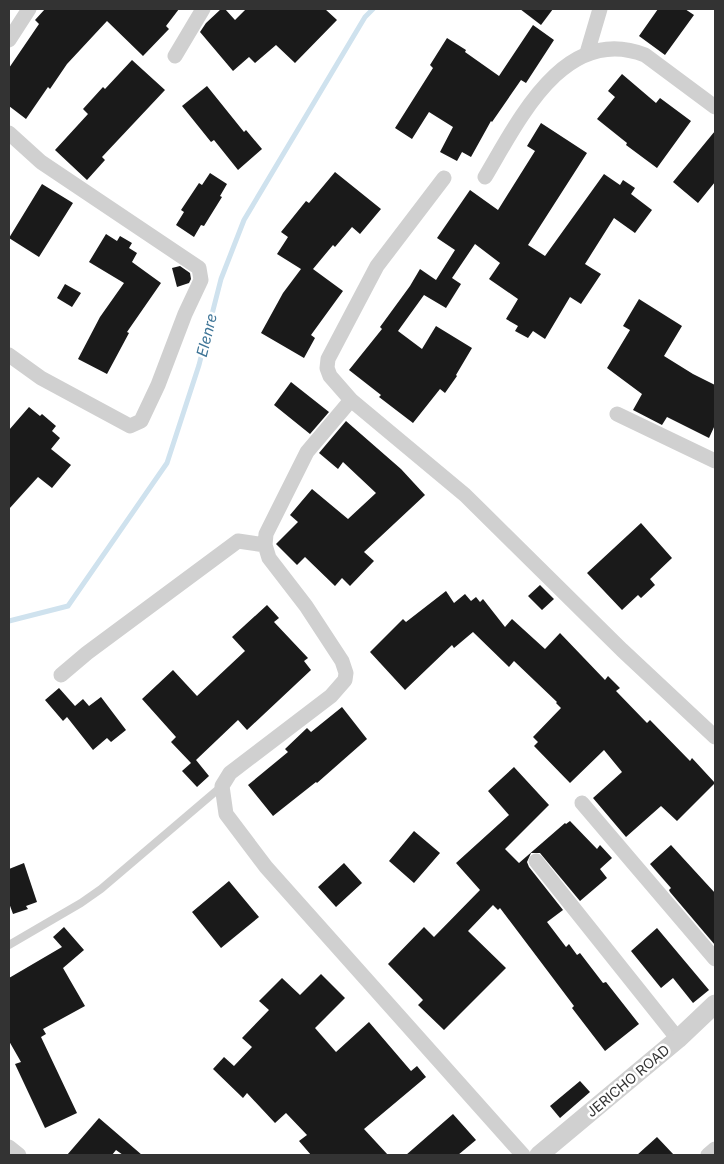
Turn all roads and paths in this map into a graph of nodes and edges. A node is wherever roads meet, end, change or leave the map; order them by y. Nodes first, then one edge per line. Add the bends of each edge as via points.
1 (29, 9) edge
2 (203, 9) edge
3 (600, 9) edge
4 (9, 40) edge
5 (587, 53) junction
6 (175, 56) dead end
7 (715, 107) edge
8 (9, 133) edge
9 (486, 177) dead end
10 (444, 178) dead end
11 (9, 356) edge
12 (351, 400) junction
13 (617, 414) dead end
14 (715, 461) edge
15 (265, 545) junction
16 (62, 675) dead end
17 (714, 734) edge
18 (222, 786) junction
19 (582, 803) dead end
20 (536, 861) dead end
21 (9, 944) edge
22 (715, 959) edge
23 (715, 1004) edge
24 (678, 1039) junction
25 (9, 1147) edge
26 (715, 1149) edge
27 (19, 1155) edge
28 (523, 1155) edge
29 (539, 1155) edge
30 (708, 1155) edge

1 - 4 street
2 - 6 street
3 - 5 street
5 - 7 street via 617,49 645,55
5 - 9 street via 558,71 526,109
8 - 11 street via 41,162 199,268 201,280 158,385 136,424 130,426 41,378
10 - 12 street via 377,266 328,359 326,368 330,376
12 - 15 street via 307,452 266,534
12 - 17 street via 465,495 622,650
13 - 14 street
15 - 16 street via 238,541
15 - 18 street via 269,558 342,661 345,680 331,696 230,773
18 - 21 lane via 81,903
18 - 28 street via 226,814 266,867
19 - 22 street
20 - 24 street
23 - 24 street, JERICHO ROAD
24 - 29 street, JERICHO ROAD
25 - 27 street
26 - 30 street

